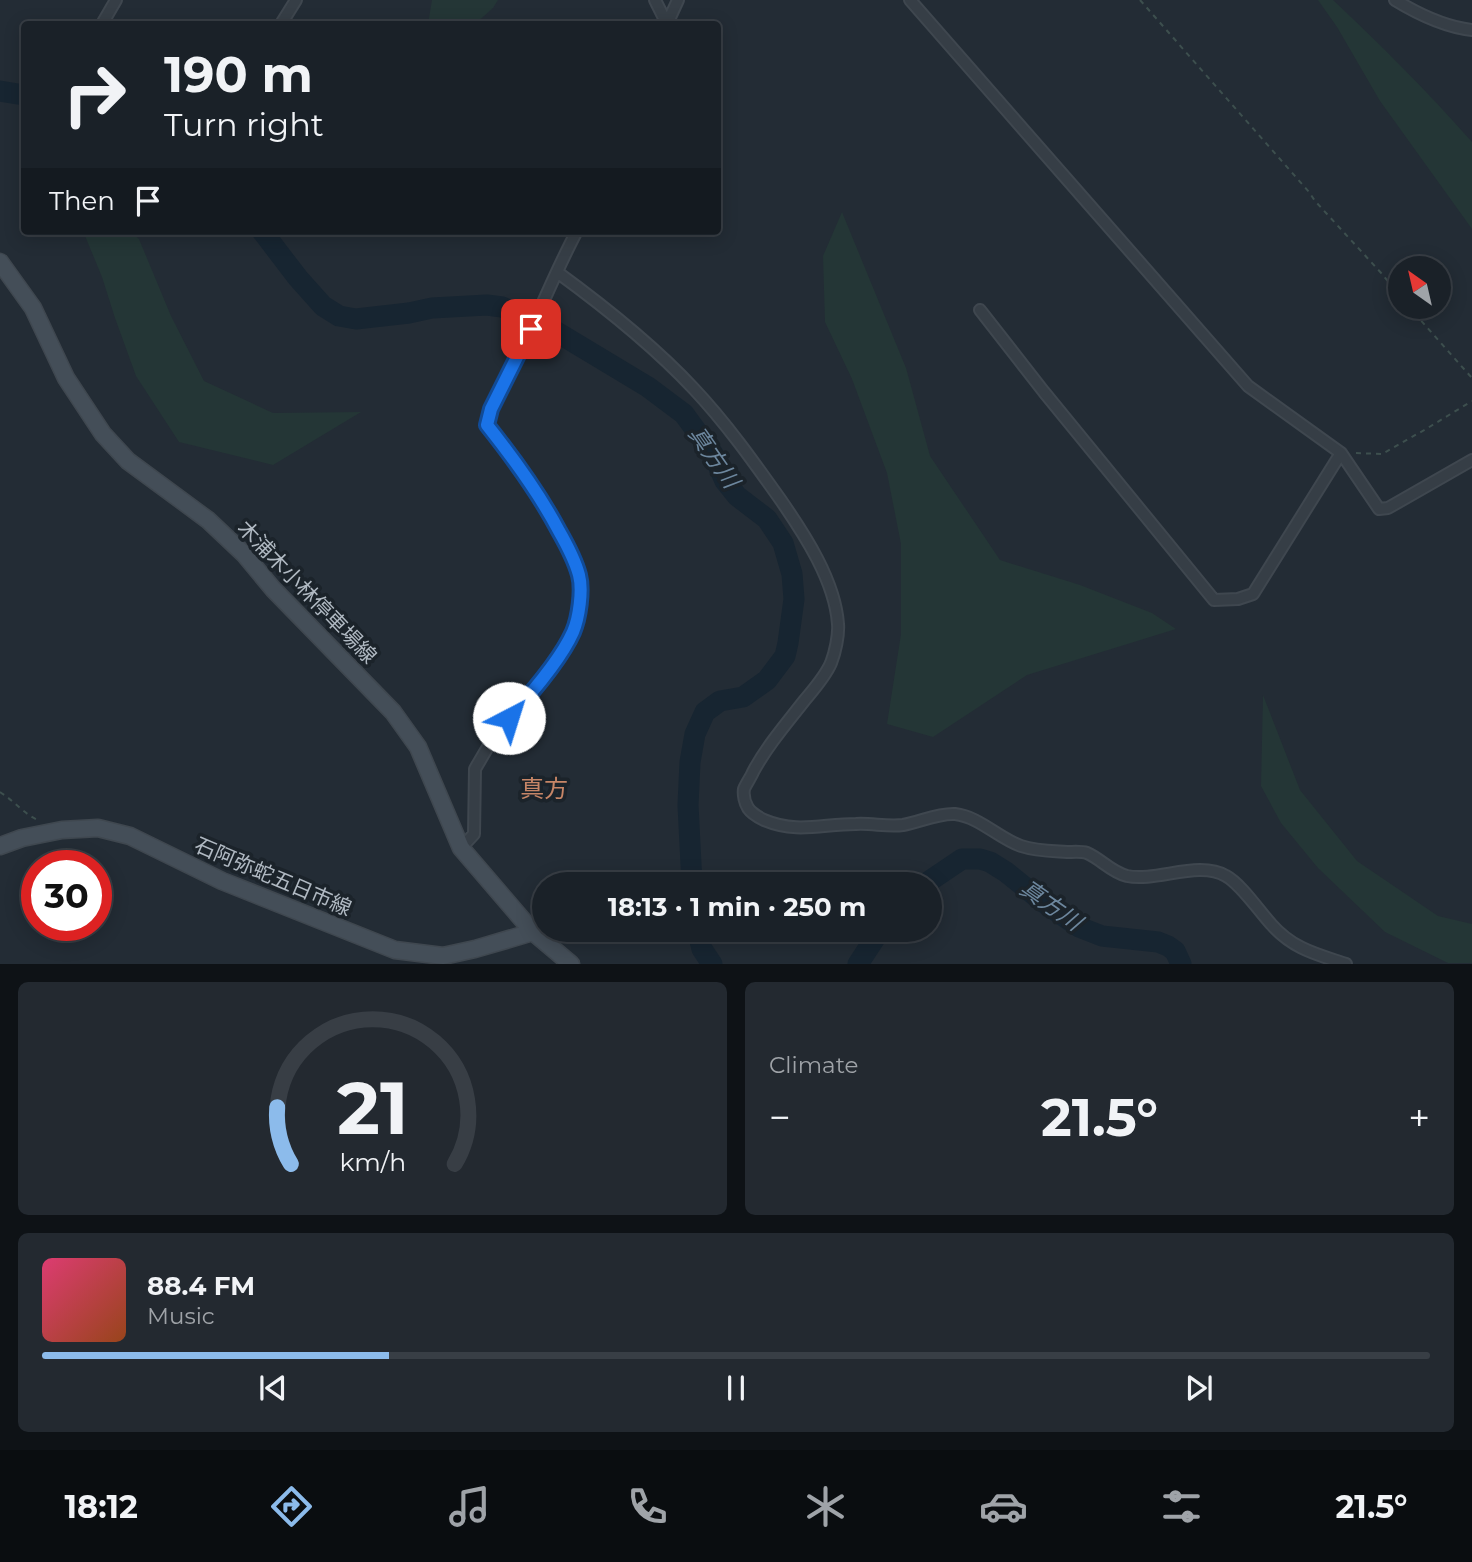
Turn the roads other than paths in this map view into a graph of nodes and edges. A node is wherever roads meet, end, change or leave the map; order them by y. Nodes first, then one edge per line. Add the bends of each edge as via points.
1 (116, 0) edge
2 (296, 0) edge
3 (655, 0) edge
4 (678, 0) edge
5 (910, 0) edge
6 (1395, 0) edge
7 (104, 21) edge
8 (283, 21) edge
9 (666, 21) edge
10 (668, 21) edge
11 (1472, 30) edge
12 (575, 235) edge
13 (0, 262) edge
14 (555, 277) junction
15 (980, 310) dead end
16 (1340, 453) junction
17 (1472, 460) edge
18 (0, 846) edge
19 (461, 848) junction
20 (532, 931) edge
21 (532, 932) edge
22 (545, 942) edge
23 (571, 964) edge
24 (1346, 964) edge

1 - 7 street
2 - 8 street
3 - 9 street
4 - 10 street
5 - 16 street via 1248,386
6 - 11 street via 1456,28
12 - 14 street
13 - 19 main road, 木浦木小林停車場線 via 33,308 66,378 103,434 128,461 208,520 244,554 394,712 418,747
14 - 19 street via 487,425 545,505 568,547 580,577 580,607 559,655 499,729 475,769 474,834
14 - 24 street via 602,305 694,389 752,458 798,524 830,585 839,621 831,663 763,753 744,789 744,800 756,816 794,828 892,826 954,814 1020,846 1085,853 1130,877 1213,871 1227,876 1282,936 1303,950
15 - 16 street via 1214,600 1238,600 1254,594
16 - 17 street via 1379,509
18 - 21 main road, 石阿弥蛇五日市線 via 62,830 98,828 130,836 222,881 395,950 443,956
19 - 20 main road, 木浦木小林停車場線
22 - 23 main road, 木浦木小林停車場線

